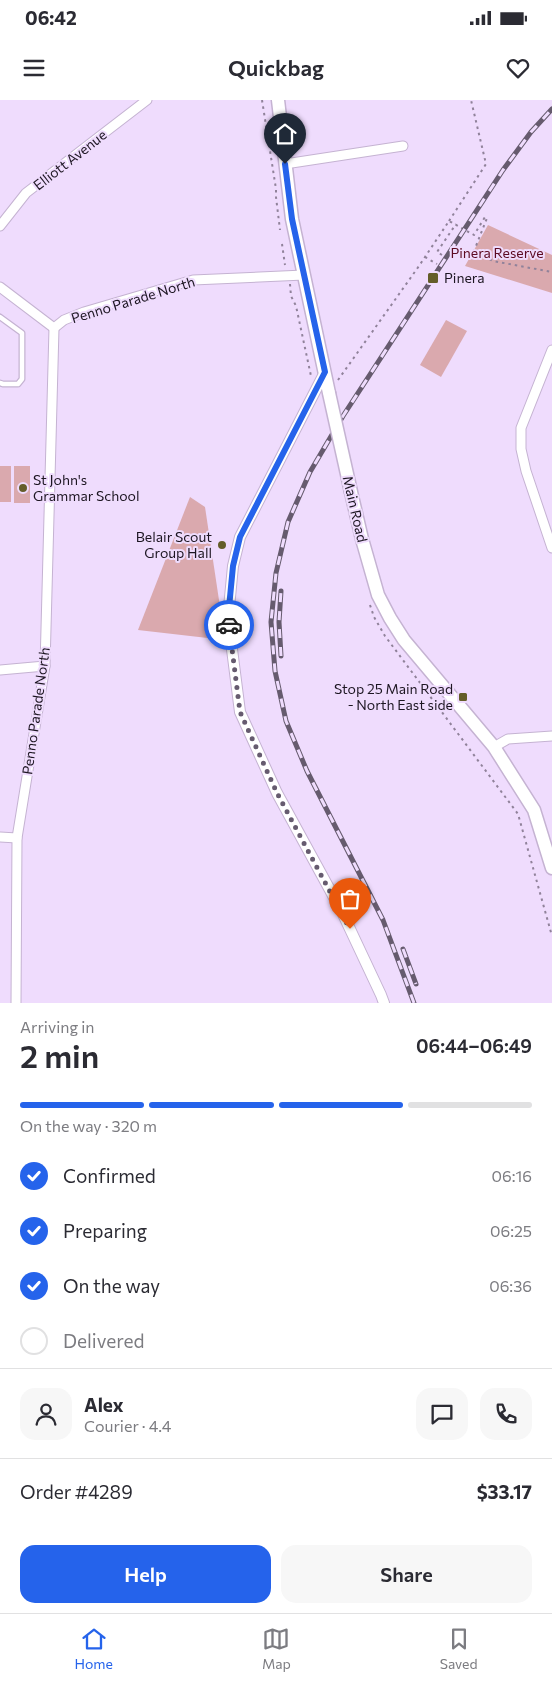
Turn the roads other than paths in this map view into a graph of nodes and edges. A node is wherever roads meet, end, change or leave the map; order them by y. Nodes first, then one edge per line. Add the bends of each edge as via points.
1 (147, 100) edge
2 (278, 100) edge
3 (403, 146) dead end
4 (285, 164) junction
5 (0, 226) edge
6 (304, 275) junction
7 (0, 287) edge
8 (0, 317) edge
9 (54, 328) junction
10 (552, 350) edge
11 (325, 372) junction
12 (0, 382) edge
13 (552, 548) edge
14 (45, 666) junction
15 (0, 670) edge
16 (552, 736) edge
17 (494, 747) junction
18 (0, 838) edge
19 (17, 838) junction
20 (552, 868) edge
21 (16, 1003) edge
22 (384, 1003) edge

1 - 5 street, Elliott Avenue via 26,193
2 - 4 main road, Main Road
3 - 4 street
4 - 6 main road, Main Road
6 - 9 street, Penno Parade North via 193,280 84,312
6 - 11 main road, Main Road
7 - 9 street, Penno Parade North
8 - 12 lane via 22,333 22,378 18,384
9 - 14 street, Penno Parade North
10 - 13 street via 521,428 526,471
11 - 17 main road, Main Road, bridge via 362,539 378,595 404,640
11 - 22 street via 240,537 233,566 228,618 240,712 277,793 342,912
14 - 15 street
14 - 19 street, Penno Parade North
16 - 17 street via 508,738
17 - 20 main road, Main Road via 534,810
18 - 19 street
19 - 21 street, Penno Parade North

